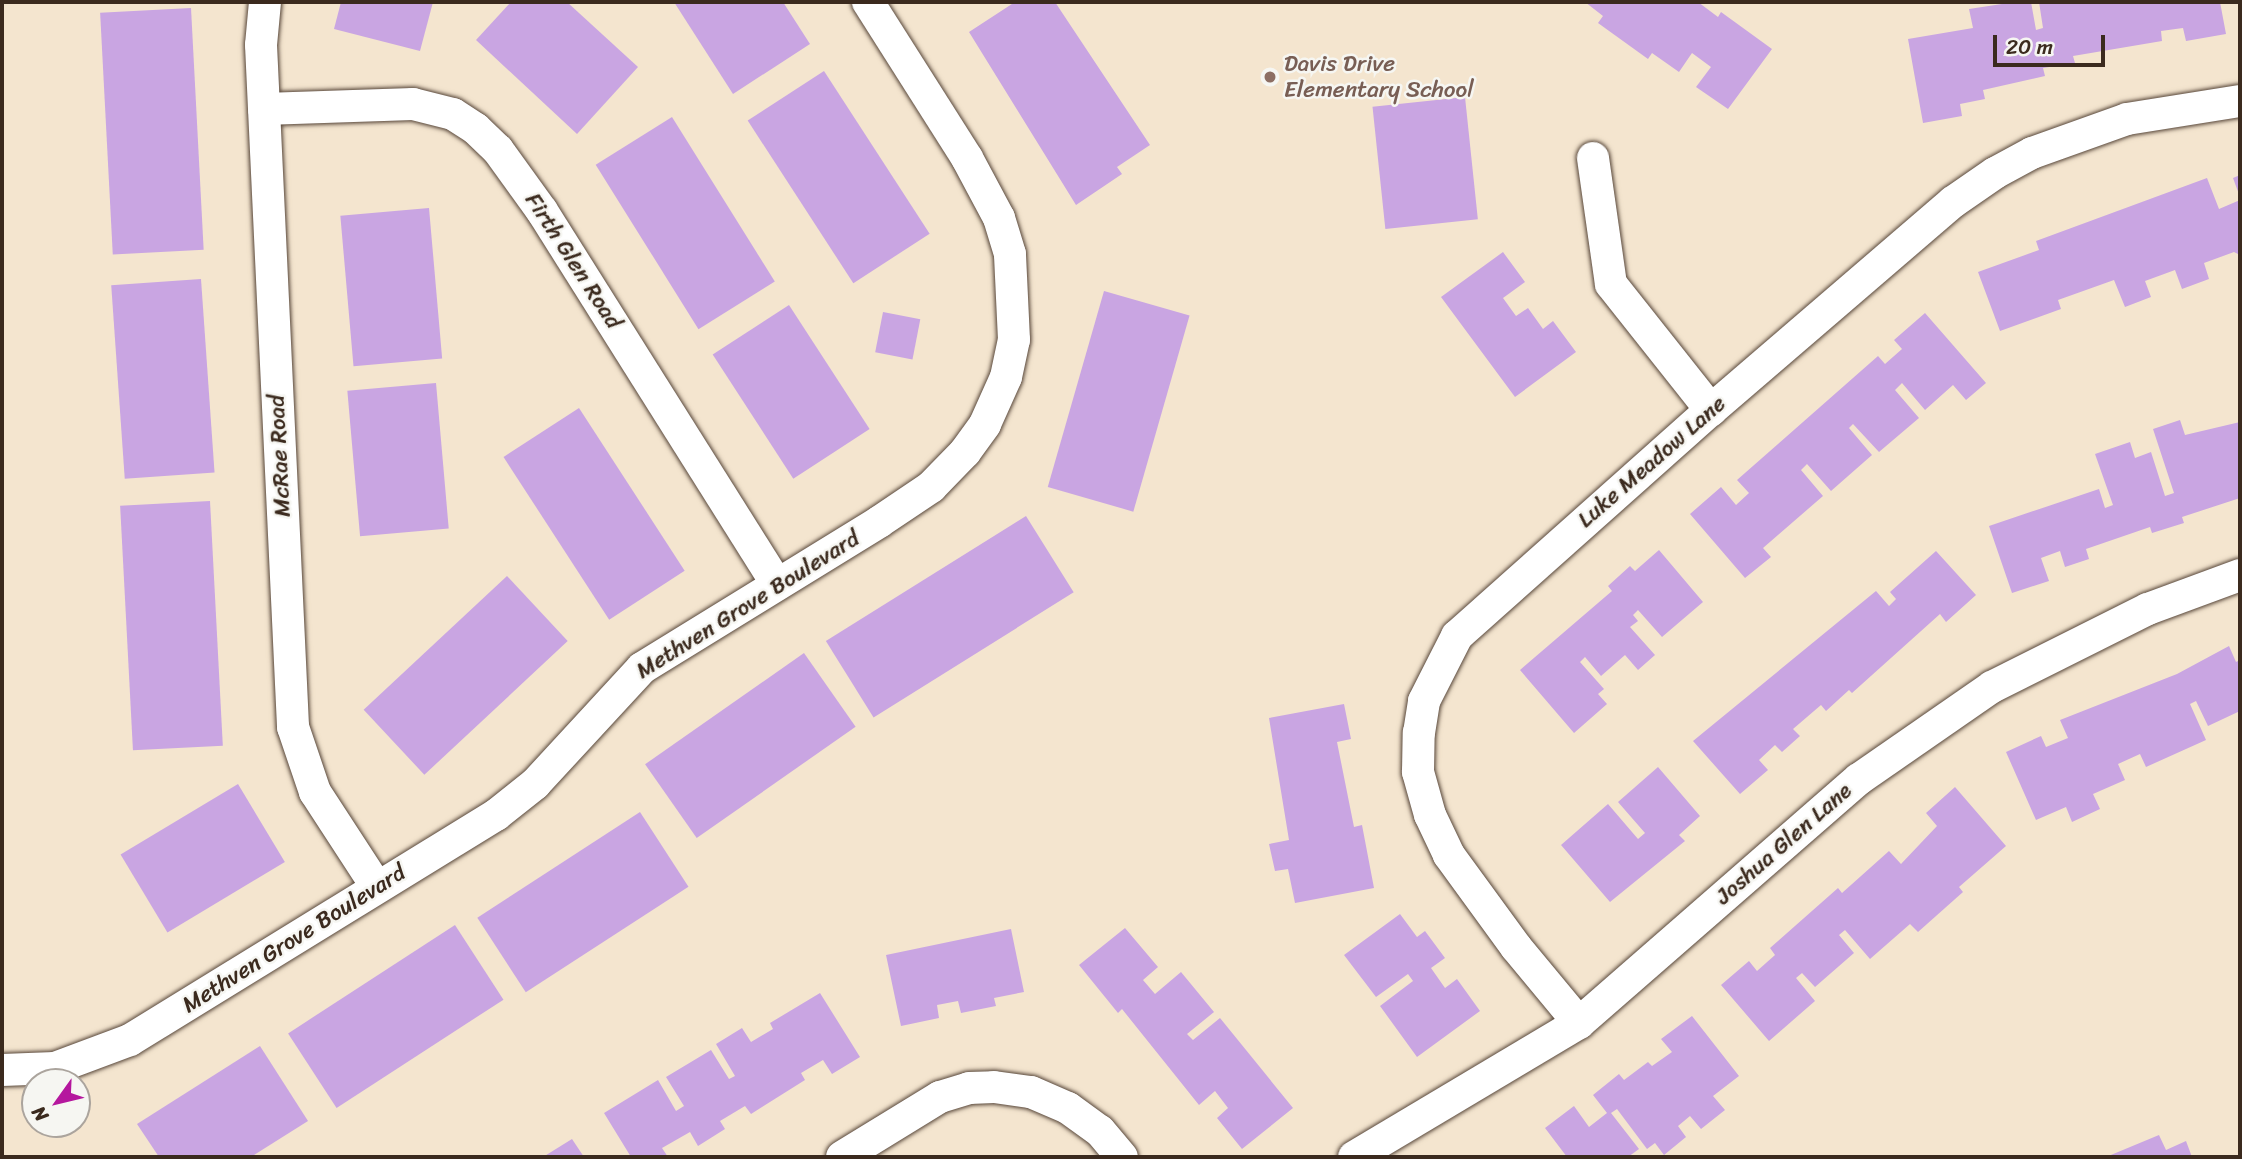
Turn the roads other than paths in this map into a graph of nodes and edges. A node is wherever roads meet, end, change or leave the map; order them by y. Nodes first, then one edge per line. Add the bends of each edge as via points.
1 (265, 2) edge
2 (868, 2) edge
3 (2240, 101) edge
4 (264, 109) junction
5 (1593, 158) dead end
6 (1711, 411) junction
7 (2240, 575) edge
8 (778, 584) junction
9 (377, 887) junction
10 (1579, 1023) junction
11 (2, 1070) edge
12 (842, 1157) edge
13 (1122, 1157) edge
14 (1354, 1157) edge

1 - 4 street, McRae Road
2 - 8 street, Methven Grove Boulevard via 967,158 999,218 1010,254 1014,340 1006,377 985,424 931,487
3 - 6 street, Luke Meadow Lane via 2127,119 2044,148 1995,173 1953,202
4 - 8 street, Firth Glen Road via 413,104 453,114 476,129 498,150 541,211
4 - 9 street, McRae Road via 293,727 315,792
5 - 6 street via 1611,284
6 - 10 street, Luke Meadow Lane via 1488,604 1457,636 1424,701 1418,772 1448,855
7 - 10 street, Joshua Glen Lane via 2148,608 2039,660 1908,742
8 - 9 street, Methven Grove Boulevard via 642,668 535,784 496,815
9 - 11 street, Methven Grove Boulevard via 130,1040 55,1068
10 - 14 street, Joshua Glen Lane
12 - 13 street via 940,1097 969,1088 995,1087 1031,1092 1068,1108 1100,1131

